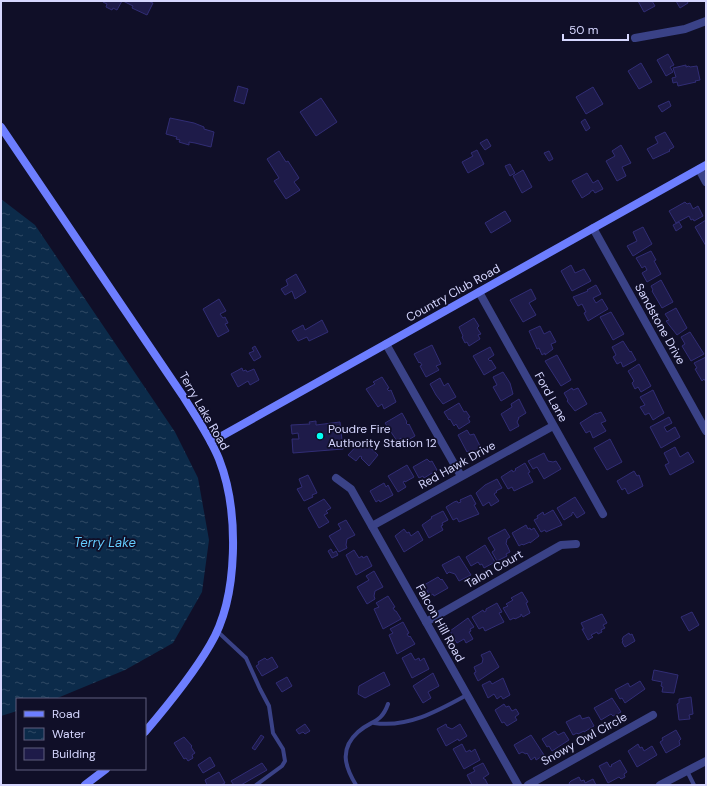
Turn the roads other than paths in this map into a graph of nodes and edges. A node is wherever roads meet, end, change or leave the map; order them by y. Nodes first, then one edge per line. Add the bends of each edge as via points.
1 (706, 21) edge
2 (635, 38) dead end
3 (1, 127) edge
4 (702, 167) edge
5 (706, 182) edge
6 (593, 228) junction
7 (479, 292) junction
8 (386, 344) junction
9 (553, 426) junction
10 (706, 431) edge
11 (211, 442) junction
12 (461, 476) junction
13 (336, 478) dead end
14 (603, 514) dead end
15 (372, 526) junction
16 (576, 544) dead end
17 (426, 622) junction
18 (217, 630) junction
19 (467, 695) junction
20 (388, 704) dead end
21 (653, 715) dead end
22 (374, 723) junction
23 (146, 731) edge
24 (706, 761) edge
25 (105, 770) edge
26 (686, 771) junction
27 (85, 785) edge
28 (256, 785) edge
29 (356, 785) edge
30 (518, 785) edge
31 (528, 785) edge
32 (660, 785) edge
33 (694, 785) edge

1 - 2 street via 685,29
3 - 11 main road, Terry Lake Road via 183,396
4 - 5 street
4 - 6 main road, Country Club Road
6 - 7 main road, Country Club Road
6 - 10 street, Sandstone Drive
7 - 8 main road, Country Club Road
7 - 9 street, Ford Lane
8 - 11 main road, Country Club Road
8 - 12 street
9 - 12 street, Red Hawk Drive
9 - 14 street, Ford Lane
11 - 18 main road, Terry Lake Road via 227,484 233,541 233,572 225,611
12 - 15 street, Red Hawk Drive
13 - 15 street, Falcon Hill Road via 351,489
15 - 17 street, Falcon Hill Road
16 - 17 street, Talon Court via 561,545
17 - 19 street, Falcon Hill Road
18 - 23 main road, Terry Lake Road via 211,644 177,693
18 - 28 lane via 246,658 269,706 273,733 283,749 285,761 282,766
19 - 22 lane via 438,710 402,723
19 - 30 street, Falcon Hill Road
20 - 22 lane via 385,713
21 - 31 street, Snowy Owl Circle
22 - 29 lane via 357,732 345,754 345,764
24 - 26 street
25 - 27 main road
26 - 32 street
26 - 33 lane

